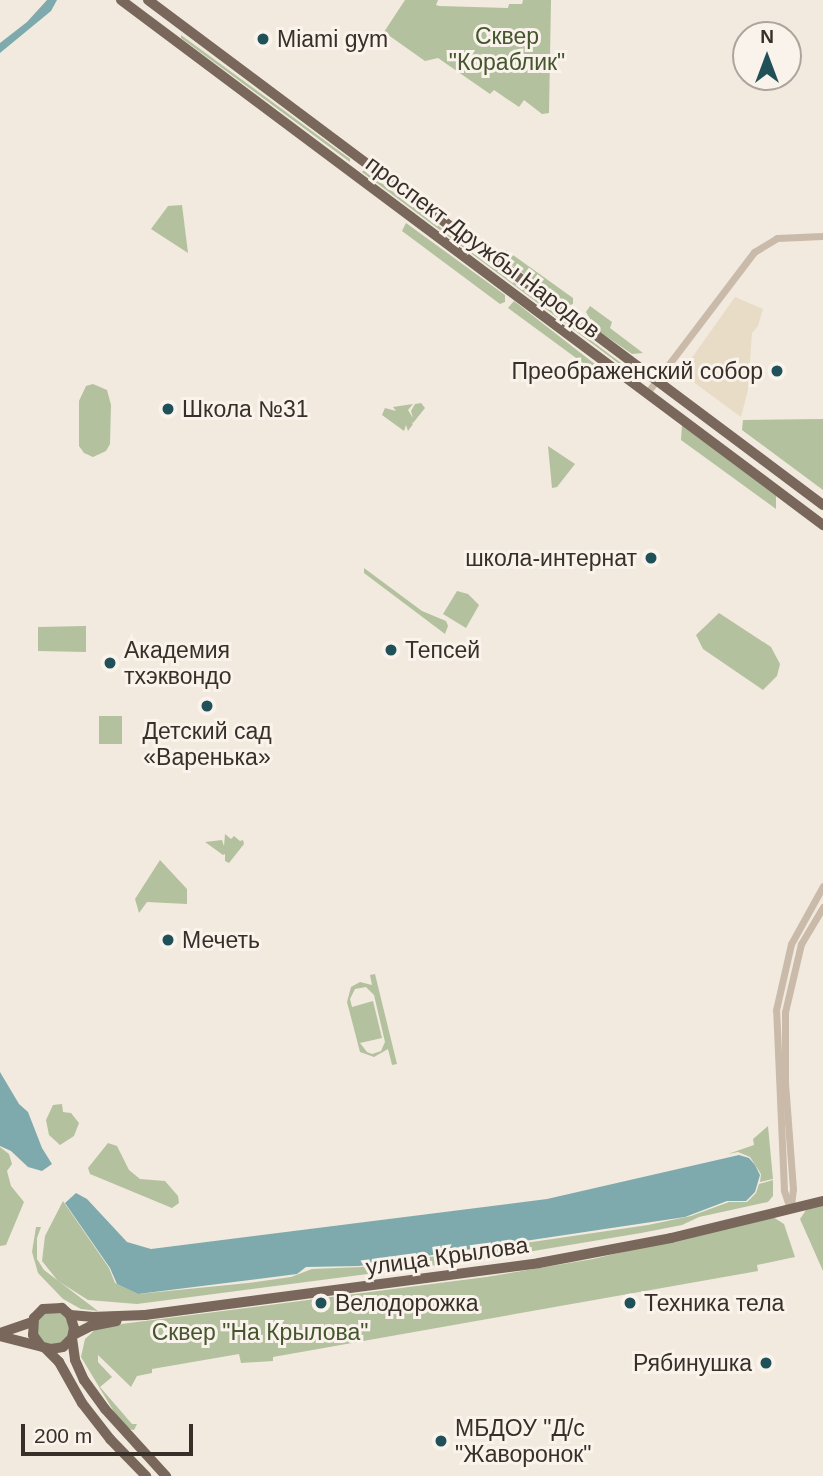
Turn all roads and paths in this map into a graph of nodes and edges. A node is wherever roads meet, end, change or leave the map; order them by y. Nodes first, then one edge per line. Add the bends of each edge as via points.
1 (121, 0) edge
2 (148, 0) edge
3 (360, 159) junction
4 (351, 172) junction
5 (823, 236) edge
6 (657, 379) junction
7 (647, 393) junction
8 (823, 505) edge
9 (823, 525) edge
10 (823, 886) edge
11 (823, 907) edge
12 (823, 1201) edge
13 (790, 1209) junction
14 (69, 1314) junction
15 (145, 1315) junction
16 (32, 1322) junction
17 (0, 1334) edge
18 (73, 1336) junction
19 (43, 1347) junction
20 (146, 1476) edge
21 (166, 1476) edge

1 - 4 main road, проспект Дружбы Народов
2 - 3 main road, проспект Дружбы Народов
3 - 4 main road
3 - 6 main road, проспект Дружбы Народов
4 - 7 main road, проспект Дружбы Народов
5 - 6 street via 792,235 754,252
6 - 7 street
6 - 8 main road, проспект Дружбы Народов
7 - 9 main road, проспект Дружбы Народов
10 - 13 street via 791,944 776,1010 784,1190
11 - 13 street via 801,944 785,1012 793,1189
12 - 13 main road, улица Крылова
13 - 15 main road, улица Крылова via 538,1264
14 - 15 main road, улица Крылова via 91,1318
14 - 16 main road, улица Крылова via 49,1307 38,1312
14 - 18 main road
15 - 18 main road via 99,1324
16 - 17 main road, улица Крылова
16 - 19 main road via 33,1335
17 - 19 main road
18 - 19 main road via 63,1347
18 - 21 main road via 75,1360 84,1380
19 - 20 main road via 59,1362 110,1439

